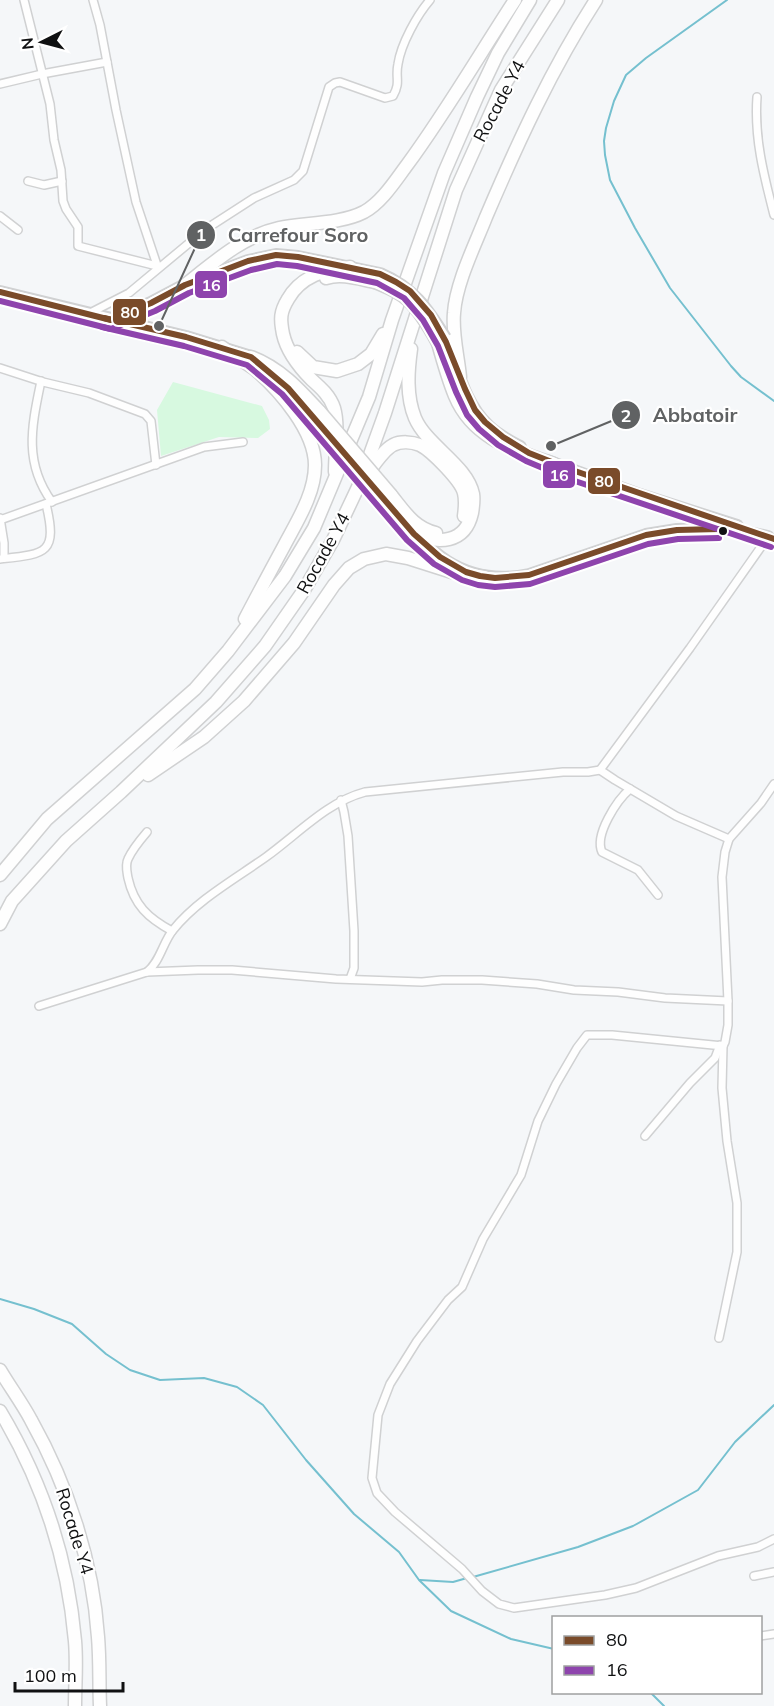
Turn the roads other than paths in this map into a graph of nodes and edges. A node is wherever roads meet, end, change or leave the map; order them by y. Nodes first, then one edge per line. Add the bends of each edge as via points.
1 (24, 0) edge
2 (93, 0) edge
3 (430, 0) edge
4 (515, 0) edge
5 (530, 0) edge
6 (558, 0) edge
7 (596, 0) edge
8 (107, 62) junction
9 (42, 74) junction
10 (0, 84) edge
11 (757, 97) dead end
12 (28, 181) dead end
13 (62, 181) junction
14 (0, 214) edge
15 (774, 215) edge
16 (18, 230) dead end
17 (157, 267) junction
18 (350, 267) junction
19 (377, 278) junction
20 (185, 285) junction
21 (0, 292) edge
22 (88, 314) junction
23 (111, 320) junction
24 (392, 320) junction
25 (414, 320) junction
26 (442, 340) junction
27 (222, 347) junction
28 (251, 357) joint
29 (0, 368) edge
30 (460, 377) junction
31 (41, 381) junction
32 (243, 442) dead end
33 (554, 464) junction
34 (156, 465) junction
35 (335, 479) junction
36 (359, 485) junction
37 (388, 499) junction
38 (49, 503) junction
39 (0, 519) edge
40 (414, 534) junction
41 (771, 538) edge
42 (2, 559) edge
43 (484, 577) junction
44 (228, 651) junction
45 (600, 770) junction
46 (774, 784) edge
47 (630, 789) junction
48 (122, 792) junction
49 (341, 801) junction
50 (147, 832) dead end
51 (729, 838) junction
52 (0, 875) edge
53 (658, 895) dead end
54 (0, 924) edge
55 (172, 931) junction
56 (147, 972) junction
57 (350, 979) junction
58 (728, 1000) junction
59 (39, 1006) dead end
60 (722, 1045) junction
61 (645, 1136) dead end
62 (719, 1338) dead end
63 (0, 1370) edge
64 (0, 1411) edge
65 (774, 1539) edge
66 (774, 1572) edge
67 (754, 1576) dead end
68 (75, 1706) edge
69 (100, 1706) edge

1 - 9 street
2 - 8 street
3 - 17 street via 402,50 397,66 398,88 393,96 385,98 335,83 330,87 303,171 294,180 254,198 206,229
4 - 20 highway via 434,129 388,191 366,211 352,217 277,228 249,239
5 - 24 highway, Rocade Y4 via 498,53 444,173
6 - 25 highway, Rocade Y4 via 501,90 469,160
7 - 30 highway via 518,141 460,285 454,321
8 - 9 street
8 - 17 street via 136,202
9 - 10 street
9 - 13 street
11 - 15 street via 756,135
12 - 13 street via 44,185
13 - 17 street via 63,201 78,227 78,246
14 - 16 street
17 - 22 street via 129,293
18 - 19 main road
18 - 20 main road via 276,255 248,261
18 - 35 highway via 315,273 304,281 291,293 280,320 289,352 334,408
19 - 24 highway via 333,276 313,282 296,296 287,325 290,339 313,368 337,371 358,364 371,354
19 - 26 highway, bridge via 409,301
20 - 23 main road
21 - 22 main road
22 - 23 main road
23 - 27 main road
24 - 35 highway, Rocade Y4 via 369,398
25 - 36 highway, Rocade Y4
25 - 40 highway via 408,372 416,420 459,470 474,495 470,523 459,535 437,541
26 - 30 main road
26 - 33 highway via 455,396 464,415 495,442
27 - 28 main road
27 - 44 highway via 254,369 298,418 311,443 315,465 301,513
28 - 37 highway, bridge via 277,369 296,386
29 - 31 street
30 - 33 main road via 475,411 489,427
31 - 34 street via 90,393 149,417
31 - 38 street via 32,447 36,474
32 - 34 street via 204,447
33 - 41 main road
34 - 38 street
35 - 44 highway, Rocade Y4 via 314,528 285,576
36 - 37 highway via 393,445 415,443 460,483 466,507 455,529 436,533 415,524
36 - 48 highway, Rocade Y4 via 304,590 265,646 216,702
37 - 40 main road
38 - 39 street
38 - 42 street via 52,537 48,546 33,555
39 - 42 street
40 - 43 main road via 455,567
41 - 43 main road via 735,530 676,530 646,535 529,575 510,579
41 - 45 street
43 - 48 highway via 386,554 349,568 294,643 244,701 204,737
44 - 52 highway, Rocade Y4 via 195,689 47,819
45 - 47 street
45 - 49 street via 365,792
46 - 51 street
47 - 51 street via 676,816
47 - 53 street via 611,814 599,841 600,850 638,870
48 - 54 highway, Rocade Y4 via 66,841 12,901
49 - 55 street via 210,896
49 - 57 street via 348,836 354,931 354,968
50 - 55 street via 128,858 131,890 150,916
51 - 58 street via 722,877
55 - 56 street
56 - 57 street via 232,970
56 - 59 street
57 - 58 street via 482,980 665,998
58 - 60 street via 728,1025
60 - 61 street via 715,1058
60 - 62 street via 727,1141 737,1203 737,1252
60 - 65 street via 587,1035 556,1084 538,1121 521,1175 483,1239 462,1287 417,1341 390,1384 378,1415 372,1478 377,1494 395,1512 499,1605 514,1608 636,1587
63 - 69 highway, Rocade Y4 via 32,1420 54,1468 87,1561 98,1638
64 - 68 highway, Rocade Y4 via 31,1470 50,1518 64,1570 75,1642
66 - 67 street

